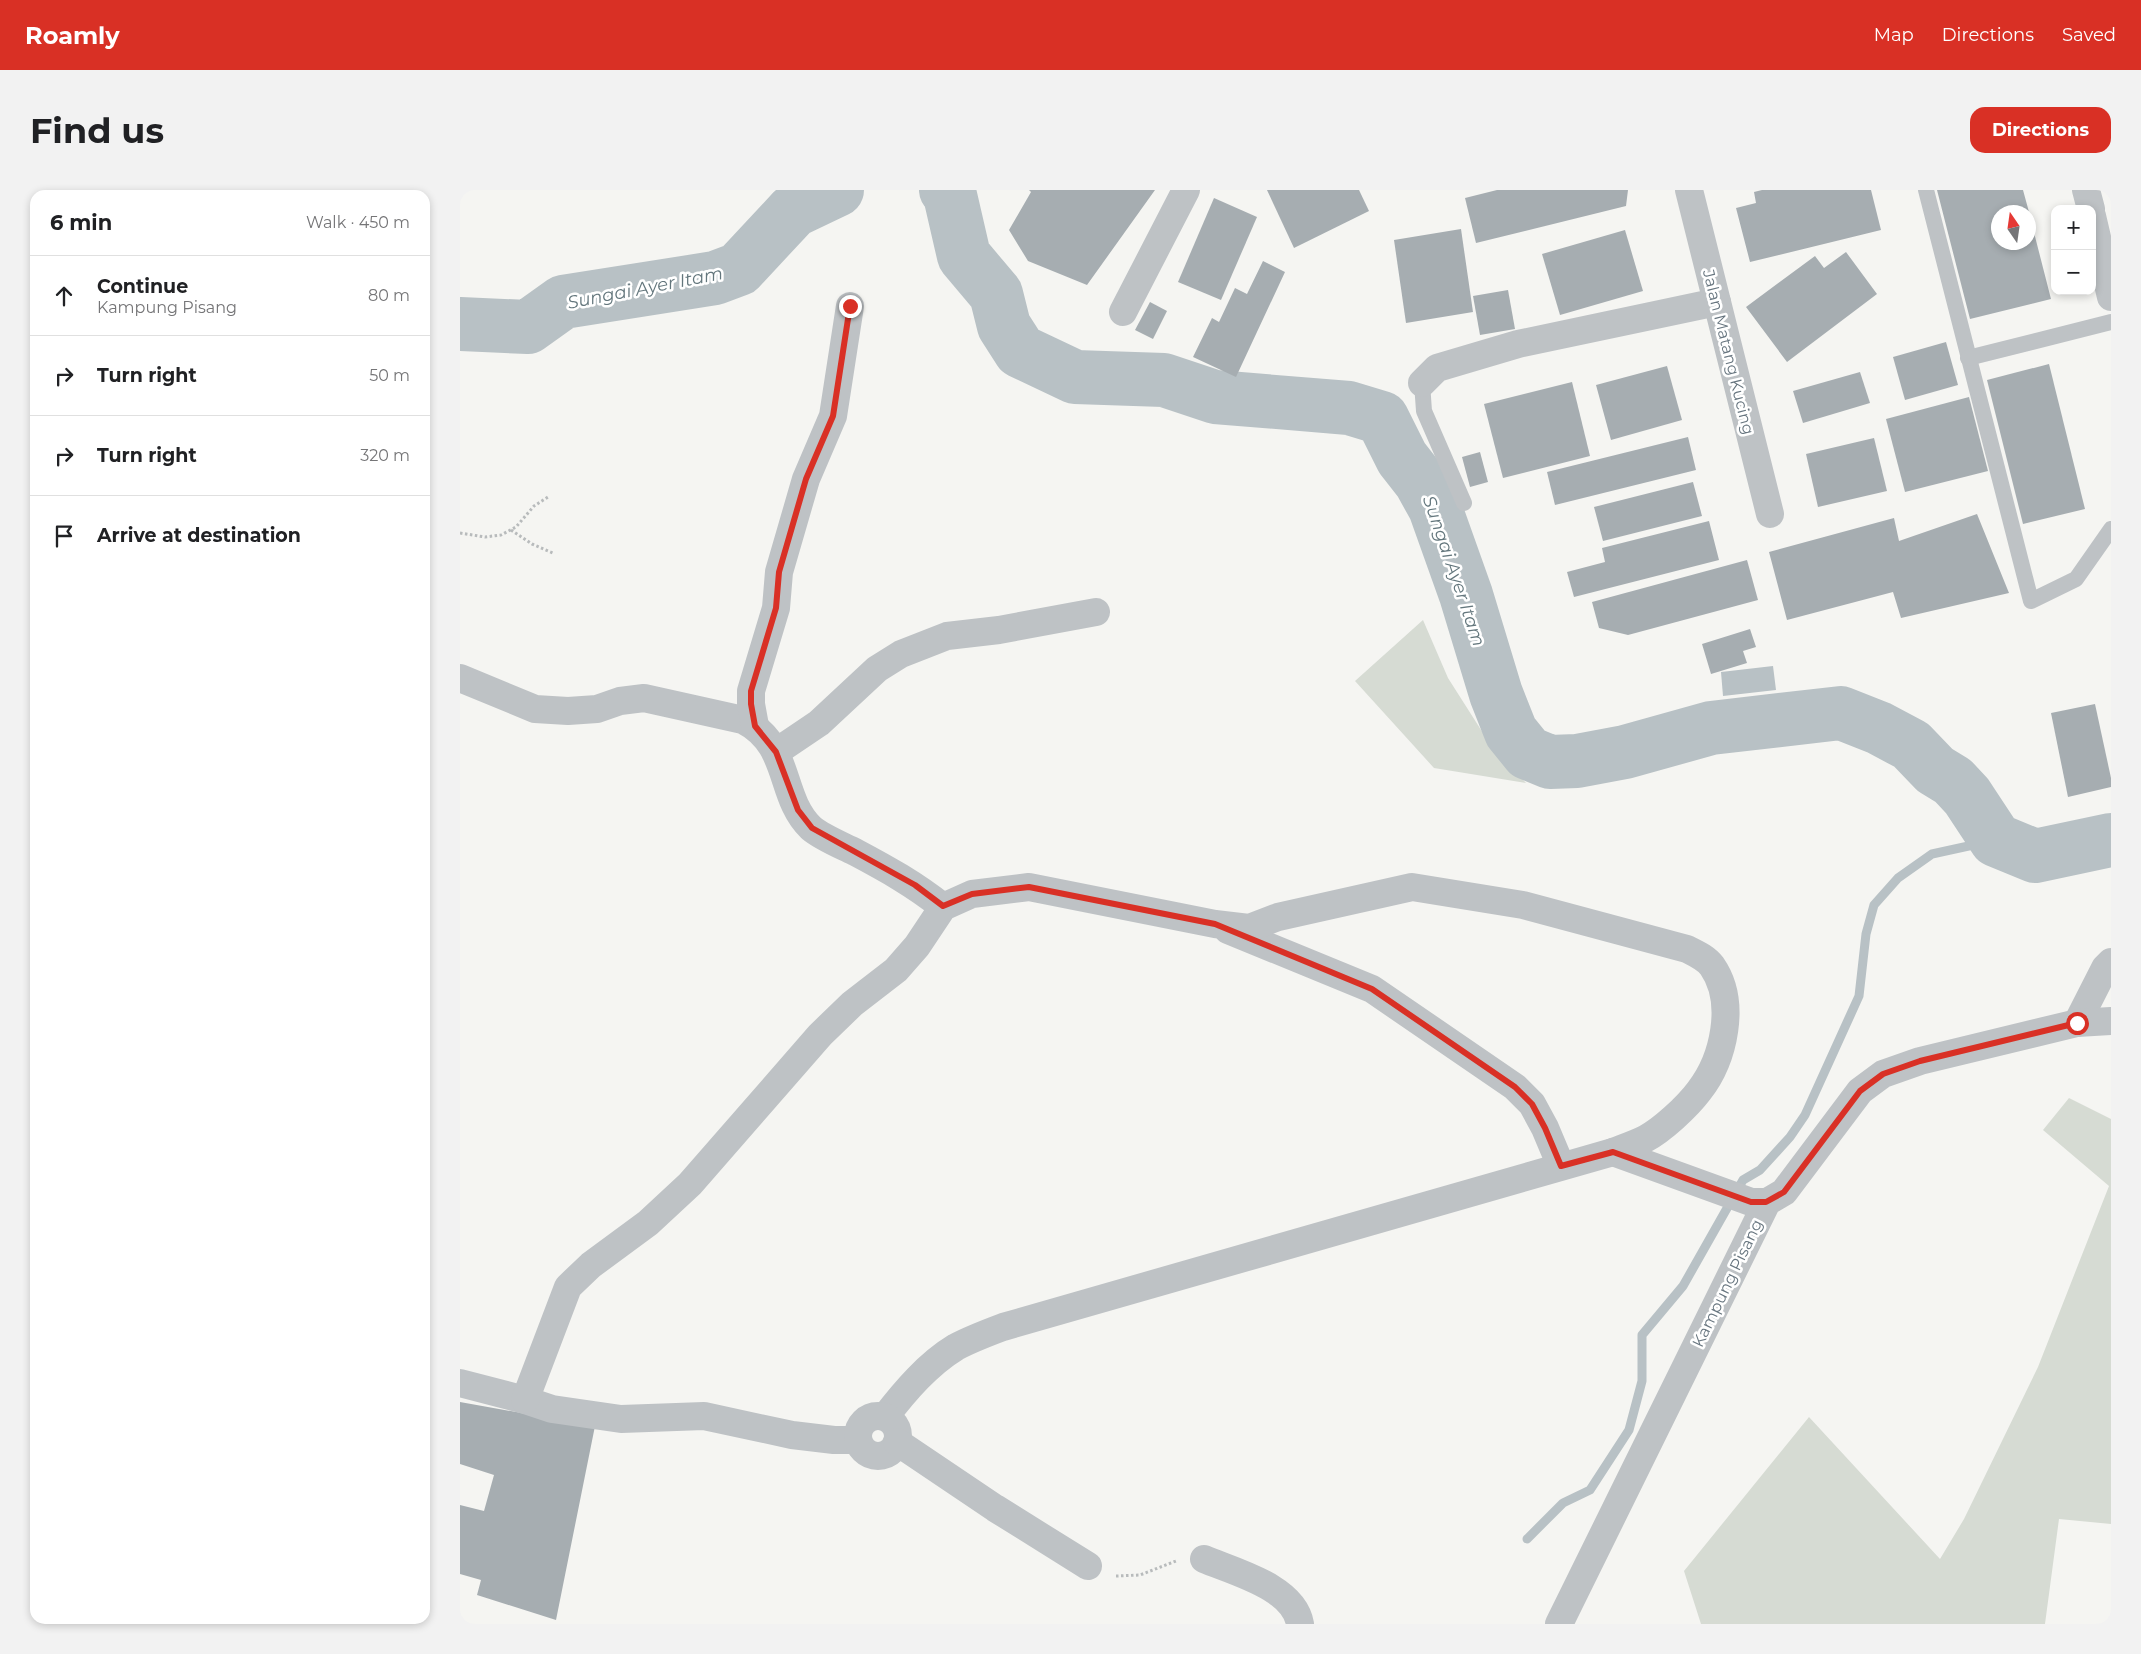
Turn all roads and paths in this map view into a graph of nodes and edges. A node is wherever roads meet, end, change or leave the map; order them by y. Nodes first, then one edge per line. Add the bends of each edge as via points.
1 (1186, 190) edge
2 (1689, 190) edge
3 (1926, 190) edge
4 (2086, 190) edge
5 (2090, 205) edge
6 (2096, 233) edge
7 (2111, 297) edge
8 (1717, 302) junction
9 (850, 306) dead end
10 (1123, 312) dead end
11 (2111, 322) edge
12 (1968, 358) junction
13 (1422, 383) joint
14 (548, 497) dead end
15 (1464, 503) dead end
16 (1770, 514) dead end
17 (2111, 529) edge
18 (511, 530) junction
19 (460, 533) edge
20 (553, 553) dead end
21 (1096, 612) dead end
22 (460, 678) edge
23 (755, 726) junction
24 (776, 752) junction
25 (943, 906) junction
26 (1215, 924) junction
27 (2111, 962) edge
28 (2111, 1021) edge
29 (2077, 1023) junction
30 (1613, 1152) junction
31 (1561, 1166) junction
32 (1744, 1198) junction
33 (460, 1383) edge
34 (525, 1400) junction
35 (885, 1417) junction
36 (858, 1440) junction
37 (897, 1442) junction
38 (1204, 1559) joint
39 (1088, 1566) joint
40 (1300, 1624) edge
41 (1559, 1624) edge

1 - 10 street
2 - 8 street, Jalan Matang Kucing
3 - 12 lane
4 - 5 street
6 - 7 street
8 - 13 street via 1518,344 1437,368
8 - 16 street, Jalan Matang Kucing
9 - 23 street via 833,416 806,479 779,572 776,608 751,691
11 - 12 lane
12 - 17 lane via 2031,601 2076,579
13 - 15 lane via 1424,411
14 - 18 path via 534,506
18 - 19 path via 501,536 485,537
18 - 20 path
21 - 24 street via 946,636 901,654 877,669 819,723
22 - 23 street via 534,709 597,710 644,698 743,720
23 - 24 street
24 - 25 street via 798,810 812,828 915,885
25 - 26 street via 972,894 1029,887
25 - 34 street via 917,946 896,970 852,1004 820,1035 690,1184 648,1223 568,1287
26 - 30 street via 1249,928 1278,917 1412,887 1523,905 1687,949 1702,956 1712,966 1725,995 1725,1026 1718,1056 1699,1090 1676,1114 1646,1138
26 - 31 street via 1372,989 1494,1072 1532,1104
27 - 29 street
28 - 29 street, Kampung Pisang
29 - 32 street, Kampung Pisang via 1920,1061 1883,1074 1860,1091 1784,1192
30 - 31 street
30 - 32 street
31 - 35 street via 1003,1327 956,1347 905,1392
32 - 41 street, Kampung Pisang
33 - 34 street
34 - 36 street via 552,1409 621,1419 704,1416 792,1435
35 - 36 street via 866,1420 859,1430
35 - 37 street via 896,1426
36 - 37 street via 861,1448 879,1457 892,1451
37 - 39 street
38 - 39 path via 1184,1558 1126,1577
38 - 40 street via 1260,1582 1286,1599 1298,1614

